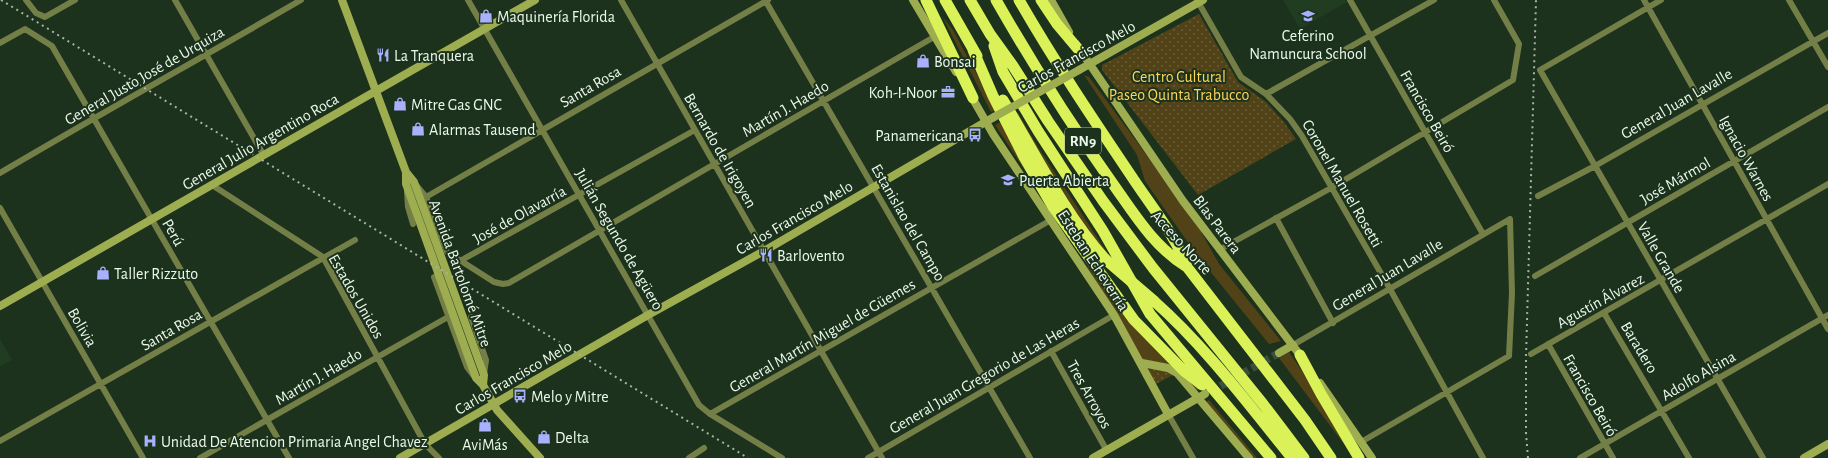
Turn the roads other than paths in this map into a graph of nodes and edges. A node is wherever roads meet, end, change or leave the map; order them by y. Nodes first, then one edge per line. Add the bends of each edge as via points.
1 (26, 0) edge
2 (75, 0) edge
3 (175, 0) edge
4 (301, 0) edge
5 (342, 0) edge
6 (468, 0) edge
7 (535, 0) edge
8 (621, 0) edge
9 (766, 0) edge
10 (913, 0) edge
11 (926, 0) edge
12 (945, 0) edge
13 (970, 0) edge
14 (996, 0) edge
15 (1020, 0) edge
16 (1042, 0) edge
17 (1051, 0) edge
18 (1350, 0) edge
19 (1434, 0) edge
20 (1494, 0) edge
21 (1644, 0) edge
22 (1661, 0) edge
23 (1789, 0) edge
24 (1200, 1) edge
25 (1648, 8) junction
26 (485, 28) junction
27 (1828, 33) edge
28 (990, 34) junction
29 (1371, 36) junction
30 (934, 37) junction
31 (1814, 41) junction
32 (0, 43) edge
33 (1078, 49) junction
34 (973, 50) junction
35 (207, 54) junction
36 (657, 63) junction
37 (1089, 66) junction
38 (1828, 67) edge
39 (376, 91) junction
40 (1266, 94) junction
41 (973, 98) junction
42 (824, 101) junction
43 (1702, 104) junction
44 (1828, 107) edge
45 (93, 118) junction
46 (986, 122) junction
47 (542, 129) junction
48 (695, 130) junction
49 (1426, 132) junction
50 (263, 154) junction
51 (1734, 161) junction
52 (715, 164) junction
53 (1595, 166) junction
54 (0, 173) edge
55 (410, 183) junction
56 (1828, 184) edge
57 (212, 186) junction
58 (874, 187) junction
59 (1331, 188) junction
60 (580, 196) junction
61 (1538, 196) dead end
62 (426, 197) junction
63 (0, 208) edge
64 (1276, 218) junction
65 (152, 220) junction
66 (1051, 220) junction
67 (1768, 220) junction
68 (1627, 223) junction
69 (413, 224) dead end
70 (600, 230) junction
71 (1483, 234) junction
72 (355, 240) dead end
73 (1219, 250) junction
74 (764, 251) junction
75 (323, 257) junction
76 (460, 261) junction
77 (1187, 267) junction
78 (1535, 276) dead end
79 (434, 277) dead end
80 (1661, 280) junction
81 (42, 282) junction
82 (932, 287) junction
83 (1390, 289) junction
84 (0, 306) edge
85 (1604, 313) junction
86 (648, 315) junction
87 (1114, 315) junction
88 (1828, 315) edge
89 (448, 317) junction
90 (471, 317) dead end
91 (1822, 318) junction
92 (210, 322) junction
93 (1333, 322) junction
94 (1828, 329) edge
95 (1548, 344) junction
96 (1293, 345) junction
97 (821, 351) junction
98 (1051, 351) junction
99 (1279, 353) tunnel mouth
100 (1531, 354) dead end
101 (1300, 355) junction
102 (377, 357) junction
103 (1142, 363) junction
104 (480, 377) junction
105 (1717, 378) junction
106 (101, 384) junction
107 (988, 387) junction
108 (1447, 393) junction
109 (1202, 396) junction
110 (493, 404) junction
111 (1225, 404) junction
112 (1662, 410) junction
113 (710, 414) junction
114 (1168, 414) junction
115 (267, 420) junction
116 (0, 441) edge
117 (1361, 442) junction
118 (425, 444) junction
119 (1604, 444) junction
120 (1828, 444) edge
121 (704, 448) dead end
122 (1107, 450) junction
123 (878, 452) junction
124 (143, 458) edge
125 (200, 458) edge
126 (289, 458) edge
127 (400, 458) edge
128 (438, 458) edge
129 (540, 458) edge
130 (689, 458) edge
131 (782, 458) edge
132 (868, 458) edge
133 (882, 458) edge
134 (1030, 458) edge
135 (1093, 458) edge
136 (1194, 458) edge
137 (1249, 458) edge
138 (1271, 458) edge
139 (1292, 458) edge
140 (1304, 458) edge
141 (1330, 458) edge
142 (1360, 458) edge
143 (1372, 458) edge
144 (1483, 458) edge
145 (1580, 458) edge
146 (1613, 458) edge
147 (1689, 458) edge
148 (1763, 458) edge
149 (1804, 458) edge

1 - 2 street via 36,12 45,17
3 - 35 street
4 - 35 street, General Justo José de Urquiza
5 - 39 street, Avenida Bartolomé Mitre
6 - 26 street, Julián Segundo de Agüero
7 - 26 street, General Julio Argentino Roca
8 - 36 street, Bernardo de Irigoyen
9 - 36 street, Santa Rosa
9 - 42 street, Estanislao del Campo
10 - 30 street, Esteban Echeverría
11 - 41 highway
12 - 34 highway
13 - 28 highway, RN9
14 - 77 highway, Acceso Norte / RN9 via 1042,78 1143,226 1169,254
15 - 77 highway via 1076,92 1168,228
16 - 33 highway via 1057,24
17 - 33 street, Blas Parera
18 - 29 street, Francisco Beiró
19 - 29 street
20 - 49 street via 1519,44 1513,80
21 - 25 street, Ignacio Warnes
22 - 25 street
23 - 31 street
24 - 37 street, Carlos Francisco Melo
24 - 40 street, Coronel Manuel Rosetti via 1241,77
25 - 43 street, Ignacio Warnes
25 - 53 street, Valle Grande via 1540,70
26 - 39 street, General Julio Argentino Roca
26 - 47 street, Julián Segundo de Agüero
27 - 31 street, General Juan Lavalle
28 - 111 highway via 1003,72 1038,132 1103,231 1150,314
28 - 140 highway, RN9 via 1103,201
29 - 40 street
29 - 49 street, Francisco Beiró
30 - 41 street, Esteban Echeverría
30 - 42 street, Martín J. Haedo
31 - 38 street
31 - 43 street, General Juan Lavalle
32 - 45 street, Perú via 25,29 52,46
33 - 37 street, Blas Parera
34 - 111 highway via 1024,157 1053,207 1124,307 1145,333 1184,371
34 - 139 highway, bridge via 1080,228 1106,259 1176,320
35 - 45 street, General Justo José de Urquiza
35 - 50 street
36 - 47 street, Santa Rosa
36 - 48 street, Bernardo de Irigoyen
37 - 46 street, Carlos Francisco Melo, bridge
37 - 73 street, Blas Parera
39 - 50 street, General Julio Argentino Roca
39 - 55 street, Avenida Bartolomé Mitre
40 - 59 street, Coronel Manuel Rosetti via 1290,119
41 - 46 street, Esteban Echeverría
42 - 52 street, Martín J. Haedo
42 - 58 street, Estanislao del Campo
43 - 51 street, Ignacio Warnes
43 - 53 street, General Juan Lavalle
44 - 51 street, José Mármol
45 - 54 street, General Justo José de Urquiza
45 - 65 street, Perú
46 - 58 street, Carlos Francisco Melo
46 - 66 street, Esteban Echeverría
47 - 60 street, Julián Segundo de Agüero
47 - 62 street, Santa Rosa
48 - 52 street, Bernardo de Irigoyen
48 - 60 street, José de Olavarría
49 - 59 street
49 - 71 street, Francisco Beiró
50 - 57 street, General Julio Argentino Roca
51 - 67 street, Ignacio Warnes
51 - 68 street, José Mármol
52 - 70 street, Martín J. Haedo
52 - 74 street, Bernardo de Irigoyen
53 - 61 street, General Juan Lavalle
53 - 68 street, Valle Grande
55 - 62 street
55 - 69 street via 408,207
55 - 104 street, Avenida Bartolomé Mitre
56 - 67 street, Agustín Álvarez
57 - 65 street, General Julio Argentino Roca
57 - 75 street, Estados Unidos
58 - 74 street, Carlos Francisco Melo
58 - 82 street, Estanislao del Campo
59 - 64 street
59 - 83 street, Coronel Manuel Rosetti
60 - 70 street, Julián Segundo de Agüero
60 - 76 street, José de Olavarría
62 - 76 street via 447,252
63 - 81 street, Bolivia
64 - 73 street
64 - 93 street
65 - 81 street, General Julio Argentino Roca
65 - 92 street, Perú
66 - 82 street, General Martín Miguel de Güemes
66 - 87 street, Esteban Echeverría
67 - 80 street, Agustín Álvarez
67 - 91 street, Ignacio Warnes
68 - 78 street, José Mármol
68 - 80 street, Valle Grande
70 - 76 street, Martín J. Haedo via 513,281 503,284 494,282
70 - 86 street, Julián Segundo de Agüero
71 - 83 street, General Juan Lavalle
71 - 108 street, General Juan Lavalle via 1510,220 1512,293 1509,356
72 - 75 street, Santa Rosa
73 - 96 street, Blas Parera
74 - 86 street, Carlos Francisco Melo
74 - 97 street, Bernardo de Irigoyen
75 - 92 street, Santa Rosa
75 - 102 street, Estados Unidos
77 - 141 highway, Acceso Norte / RN9 via 1305,420
79 - 89 street
80 - 85 street, Agustín Álvarez
80 - 105 street, Valle Grande
81 - 84 street, General Julio Argentino Roca
81 - 106 street, Bolivia
82 - 97 street, General Martín Miguel de Güemes
82 - 107 street, Estanislao del Campo
83 - 93 street, General Juan Lavalle
83 - 108 street, Coronel Manuel Rosetti
85 - 95 street, Agustín Álvarez
85 - 112 street, Baradero
86 - 110 street, Carlos Francisco Melo
86 - 113 street, Julián Segundo de Agüero via 699,405
87 - 98 street, General Juan Gregorio de Las Heras
87 - 103 street, Esteban Echeverría
88 - 91 street, Adolfo Alsina
89 - 102 street, Martín J. Haedo
89 - 104 street via 466,367
90 - 104 street via 486,360
91 - 94 street, Ignacio Warnes
91 - 105 street, Adolfo Alsina
92 - 106 street, Santa Rosa
92 - 115 street, Perú
93 - 96 street, General Juan Lavalle
95 - 100 street, Agustín Álvarez
95 - 119 street, Francisco Beiró
96 - 99 street, General Juan Lavalle
96 - 101 street, Blas Parera
97 - 113 street, General Martín Miguel de Güemes
97 - 123 street, Bernardo de Irigoyen
98 - 107 street, General Juan Gregorio de Las Heras
98 - 122 street, Tres Arroyos
101 - 117 street, Blas Parera
101 - 142 highway
102 - 115 street, Martín J. Haedo
102 - 118 street, Estados Unidos
103 - 109 street via 1173,370
103 - 114 street, Esteban Echeverría
104 - 110 street, Avenida Bartolomé Mitre
105 - 112 street, Adolfo Alsina
105 - 148 street, Valle Grande
106 - 116 street, Santa Rosa
106 - 124 street, Bolivia
107 - 123 street, General Juan Gregorio de Las Heras
107 - 134 street, Estanislao del Campo
108 - 117 street
108 - 144 street, Coronel Manuel Rosetti
109 - 114 street
109 - 137 street
110 - 118 street, Carlos Francisco Melo
110 - 129 street, Avenida Bartolomé Mitre
111 - 138 highway
112 - 119 street, Adolfo Alsina
112 - 147 street, Baradero
113 - 131 street, Julián Segundo de Agüero
114 - 122 street
114 - 136 street, Esteban Echeverría
115 - 125 street, Martín J. Haedo
115 - 126 street, Perú
117 - 143 street, Blas Parera
118 - 127 street, Carlos Francisco Melo
118 - 128 street, Estados Unidos
119 - 145 street, Adolfo Alsina
119 - 146 street, Francisco Beiró
120 - 149 street
121 - 130 street
122 - 135 street
123 - 132 street, General Juan Gregorio de Las Heras
123 - 133 street, Bernardo de Irigoyen

